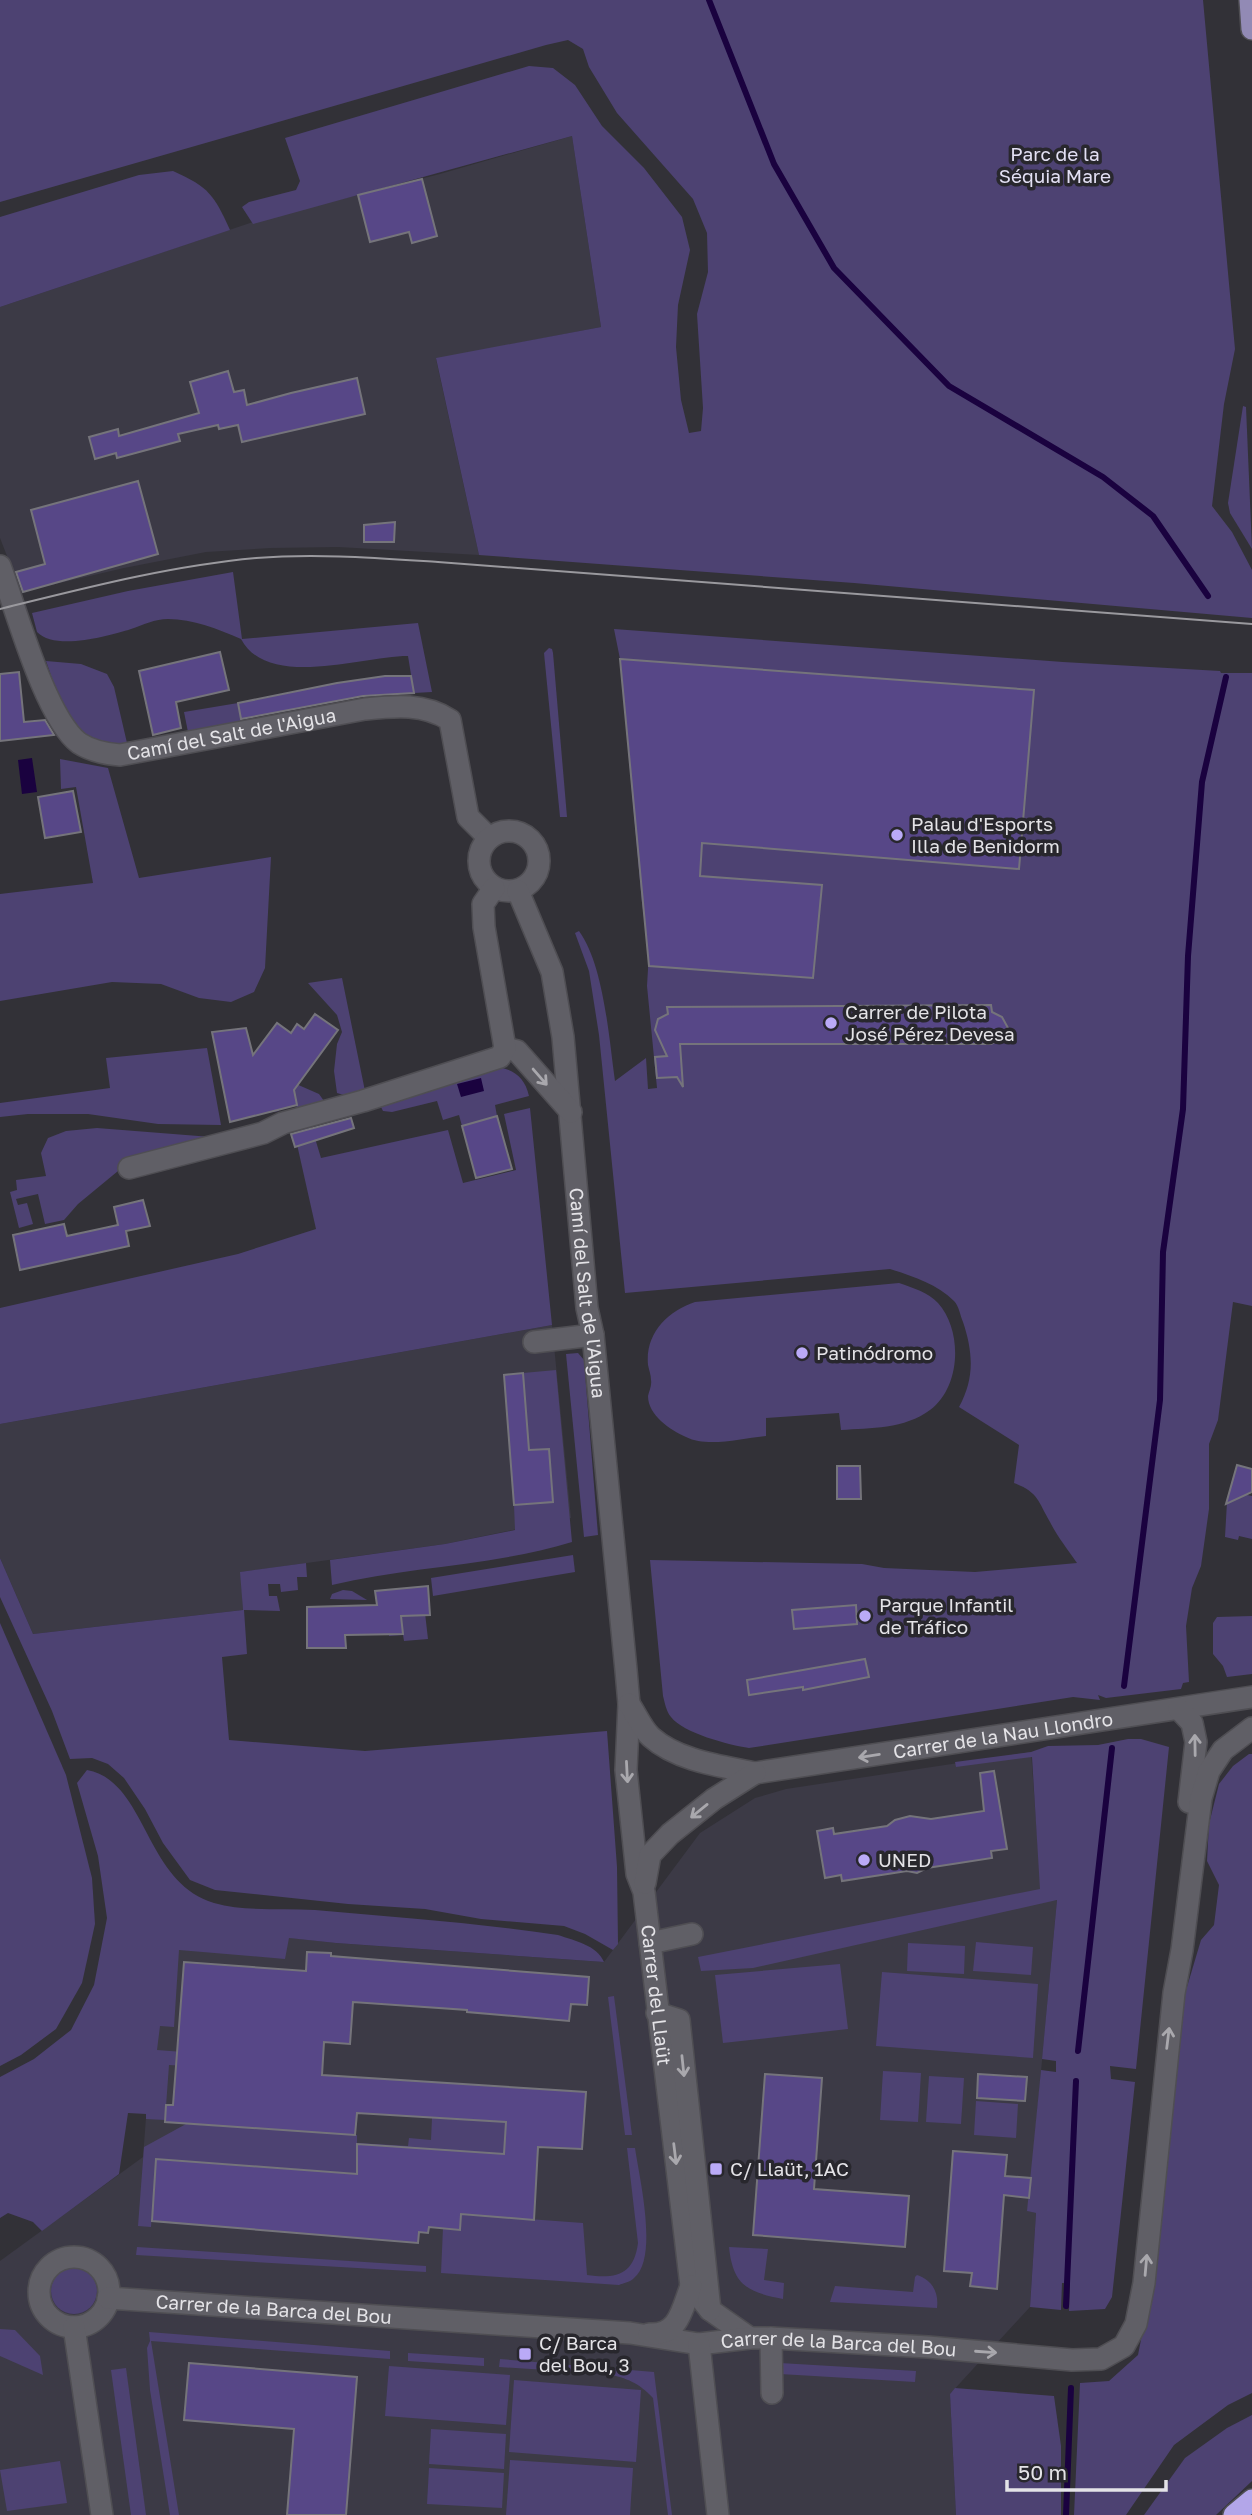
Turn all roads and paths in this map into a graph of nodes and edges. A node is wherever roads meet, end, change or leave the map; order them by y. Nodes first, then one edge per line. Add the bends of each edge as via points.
1 (1250, 0) edge
2 (1252, 29) edge
3 (0, 566) edge
4 (489, 838) junction
5 (494, 888) junction
6 (518, 891) junction
7 (505, 1048) junction
8 (571, 1112) junction
9 (129, 1168) dead end
10 (593, 1335) junction
11 (534, 1342) dead end
12 (1252, 1697) edge
13 (629, 1704) junction
14 (1179, 1709) junction
15 (1252, 1728) edge
16 (755, 1773) junction
17 (644, 1892) junction
18 (1187, 1909) junction
19 (692, 1934) dead end
20 (650, 1943) junction
21 (657, 2013) junction
22 (691, 2286) junction
23 (108, 2298) junction
24 (710, 2310) junction
25 (74, 2327) junction
26 (630, 2333) junction
27 (750, 2337) junction
28 (771, 2338) junction
29 (699, 2344) junction
30 (772, 2393) dead end
31 (1252, 2500) edge
32 (102, 2515) edge
33 (718, 2515) edge
34 (1234, 2515) edge

1 - 2 main road
3 - 4 street, Camí del Salt de l'Aigua via 61,725 80,744 104,754 120,754 365,709 400,705 424,709 450,720 468,817
4 - 5 street via 478,864
4 - 6 street via 518,832 534,844 539,864 536,875
5 - 6 street
5 - 7 street via 483,904 484,927
6 - 8 street, Camí del Salt de l'Aigua via 552,972
7 -> 8 street via 517,1051
7 - 9 street via 500,1057 488,1062 262,1133
8 - 10 street, Camí del Salt de l'Aigua
10 - 11 street
10 - 13 street, Camí del Salt de l'Aigua
12 - 14 street, Carrer de la Nau Llondro
13 - 16 street, Carrer de la Nau Llondro via 650,1736 671,1749 706,1763
13 -> 17 street, Carrer del Llaüt via 626,1770 637,1874
14 -> 16 street, Carrer de la Nau Llondro
18 -> 14 street, Carrer de la Barca del Bou via 1179,1891 1196,1742 1192,1723
15 - 18 street, Carrer de la Barca del Bou via 1223,1750 1209,1771 1201,1798
16 -> 17 street, Carrer de la Nau Llondro via 670,1834 650,1855
17 - 20 street, Carrer del Llaüt
28 -> 18 street, Carrer de la Barca del Bou via 1072,2360 1101,2359 1124,2346 1136,2324 1144,2283 1164,2071
19 - 20 street
20 - 21 street, Carrer del Llaüt
21 -> 22 street, Carrer del Llaüt
21 -> 24 street via 678,2020
22 - 24 street
22 - 26 street, Carrer del Llaüt via 676,2325 661,2335
23 - 25 street via 100,2315
23 - 25 street via 98,2267 88,2260 66,2258 55,2263 41,2280 40,2303 54,2321
23 - 26 street, Carrer de la Barca del Bou
24 - 27 street
25 - 32 street
26 - 29 street, Carrer de la Barca del Bou
27 - 28 street, Carrer de la Barca del Bou
27 - 29 street, Carrer de la Barca del Bou
28 - 30 street
29 - 33 street
31 - 34 highway

